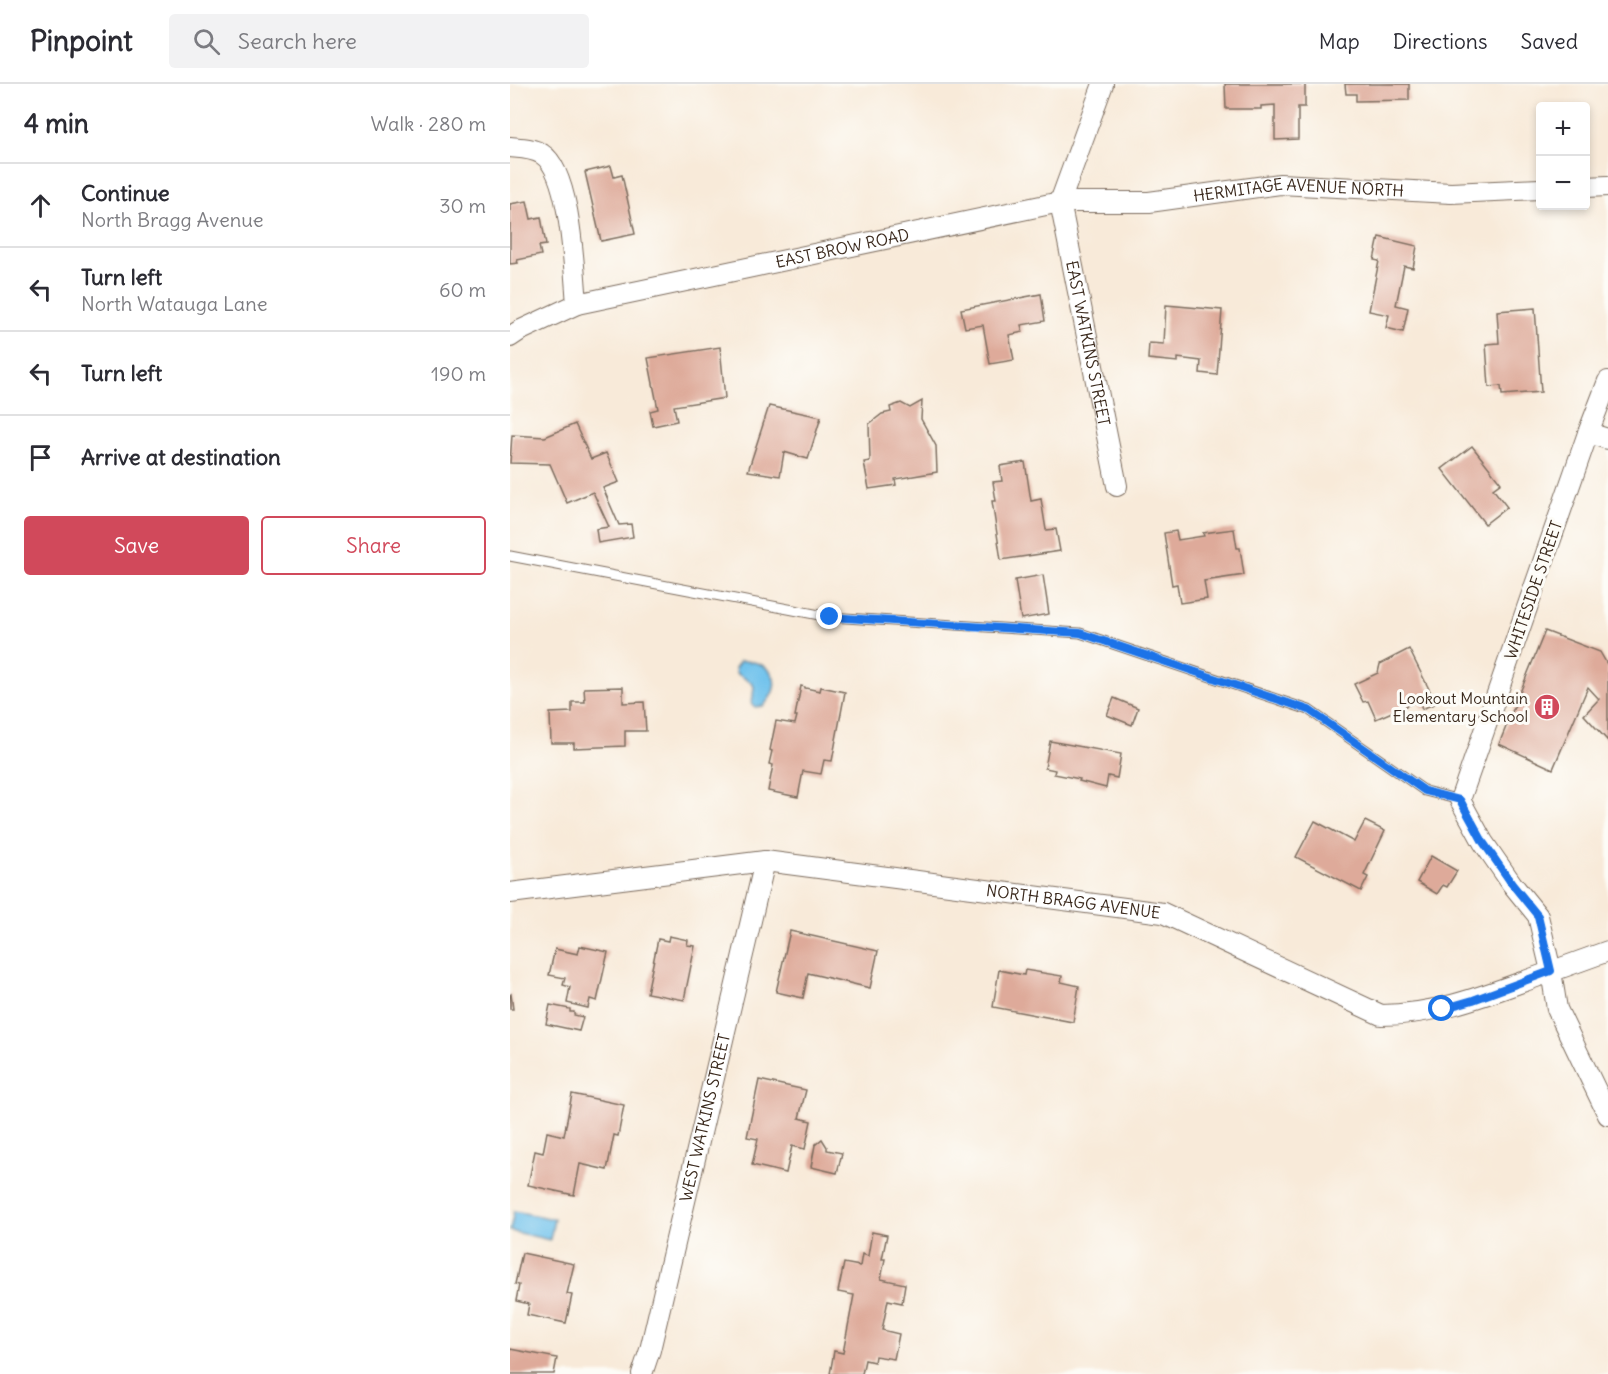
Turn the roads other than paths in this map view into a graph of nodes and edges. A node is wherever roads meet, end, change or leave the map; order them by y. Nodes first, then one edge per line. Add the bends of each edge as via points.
1 (1103, 84) edge
2 (510, 147) edge
3 (1608, 186) edge
4 (1590, 187) edge
5 (1536, 189) edge
6 (1060, 202) junction
7 (577, 304) junction
8 (510, 337) edge
9 (1608, 381) edge
10 (1588, 433) junction
11 (1608, 439) edge
12 (1117, 486) dead end
13 (510, 556) edge
14 (1460, 800) junction
15 (765, 861) junction
16 (510, 893) edge
17 (1608, 951) edge
18 (1551, 971) junction
19 (1608, 1115) edge
20 (642, 1374) edge

1 - 6 street
2 - 7 street via 543,154 556,171 569,213
3 - 4 street
5 - 6 street, HERMITAGE AVENUE NORTH via 1451,193 1280,184 1149,202
6 - 7 street, EAST BROW ROAD
6 - 12 street, EAST WATKINS STREET
7 - 8 street, EAST BROW ROAD
9 - 10 street, WHITESIDE STREET
10 - 11 street
10 - 14 street, WHITESIDE STREET
13 - 14 lane via 830,617 1080,633 1309,710 1425,791
14 - 18 street via 1483,842 1538,916
15 - 16 street, NORTH BRAGG AVENUE
15 - 18 street, NORTH BRAGG AVENUE via 1163,913 1382,1015 1442,1009
15 - 20 street, WEST WATKINS STREET
17 - 18 street, NORTH BRAGG AVENUE
18 - 19 street via 1557,1009

